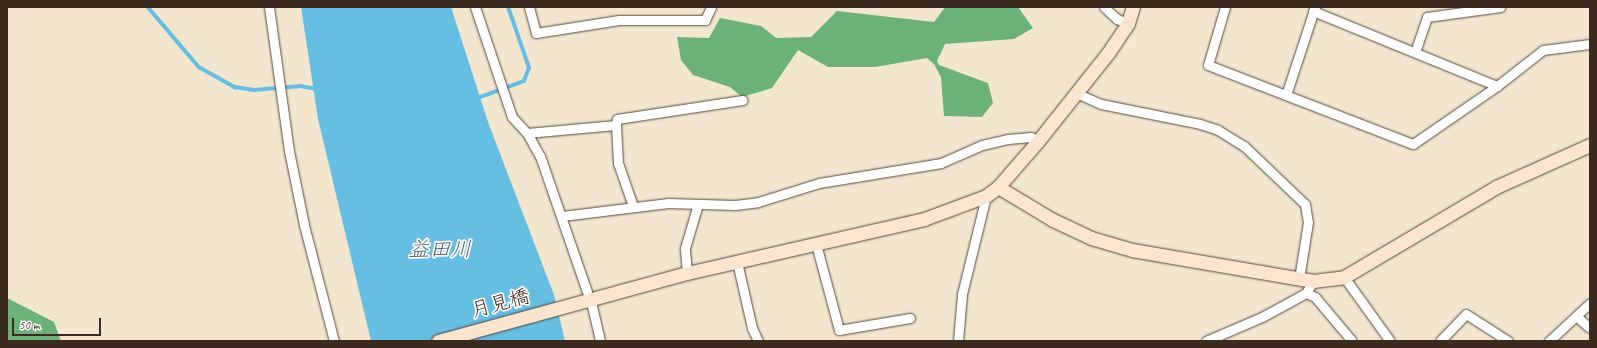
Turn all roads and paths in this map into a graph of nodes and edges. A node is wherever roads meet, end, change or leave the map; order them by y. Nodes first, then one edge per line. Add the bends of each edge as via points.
1 (268, 7) edge
2 (475, 7) edge
3 (529, 7) edge
4 (711, 7) edge
5 (1104, 7) edge
6 (1133, 7) edge
7 (1225, 7) edge
8 (1500, 7) edge
9 (1314, 9) edge
10 (1128, 23) junction
11 (1590, 44) edge
12 (1415, 52) junction
13 (1497, 86) junction
14 (1076, 93) junction
15 (1286, 95) junction
16 (743, 100) dead end
17 (616, 125) junction
18 (527, 133) junction
19 (1038, 140) junction
20 (1590, 145) edge
21 (998, 187) junction
22 (986, 196) junction
23 (698, 204) junction
24 (633, 206) junction
25 (562, 216) junction
26 (816, 244) junction
27 (737, 262) junction
28 (687, 273) junction
29 (1344, 277) junction
30 (1298, 279) junction
31 (1312, 281) junction
32 (587, 292) dead end
33 (1306, 293) junction
34 (1590, 303) edge
35 (592, 306) dead end
36 (1576, 316) junction
37 (910, 318) dead end
38 (1590, 328) edge
39 (334, 341) edge
40 (438, 341) edge
41 (600, 341) edge
42 (758, 341) edge
43 (958, 341) edge
44 (1206, 341) edge
45 (1352, 341) edge
46 (1390, 341) edge
47 (1440, 341) edge
48 (1508, 341) edge
49 (1549, 341) edge

1 - 39 street via 289,151 304,225
2 - 18 street via 512,117
3 - 4 street via 536,33 619,20 705,20
5 - 10 street via 1117,19
6 - 10 street, 月見橋
7 - 15 street via 1208,65
8 - 12 street via 1426,17
9 - 12 street
9 - 15 street
10 - 14 street, 月見橋
11 - 13 street via 1543,50
12 - 13 street
13 - 15 street via 1413,144
14 - 19 street, 月見橋
14 - 30 street via 1101,104 1200,124 1218,130 1244,146 1305,204 1308,222
16 - 17 street via 617,119
17 - 18 street
17 - 24 street via 618,163
18 - 25 street via 540,156
19 - 21 street, 月見橋
19 - 23 street via 1031,137 1008,139 982,145 941,163 819,183 758,202 735,205
20 - 29 street via 1496,187
21 - 22 street, 月見橋
21 - 30 street via 1053,220 1092,238 1132,250
22 - 26 street, 月見橋 via 924,218
22 - 43 street via 962,294
23 - 24 street via 668,202
23 - 28 street via 685,248
24 - 25 street
25 - 32 street
26 - 27 street, 月見橋
26 - 37 street via 839,330
27 - 28 street, 月見橋
27 - 42 street via 752,328
28 - 40 street, 月見橋
29 - 31 street
29 - 46 street
30 - 31 street
31 - 33 street
33 - 44 street via 1262,317
33 - 45 street via 1315,298
34 - 36 street
35 - 41 street
36 - 38 street
36 - 49 street
47 - 48 street via 1466,314

